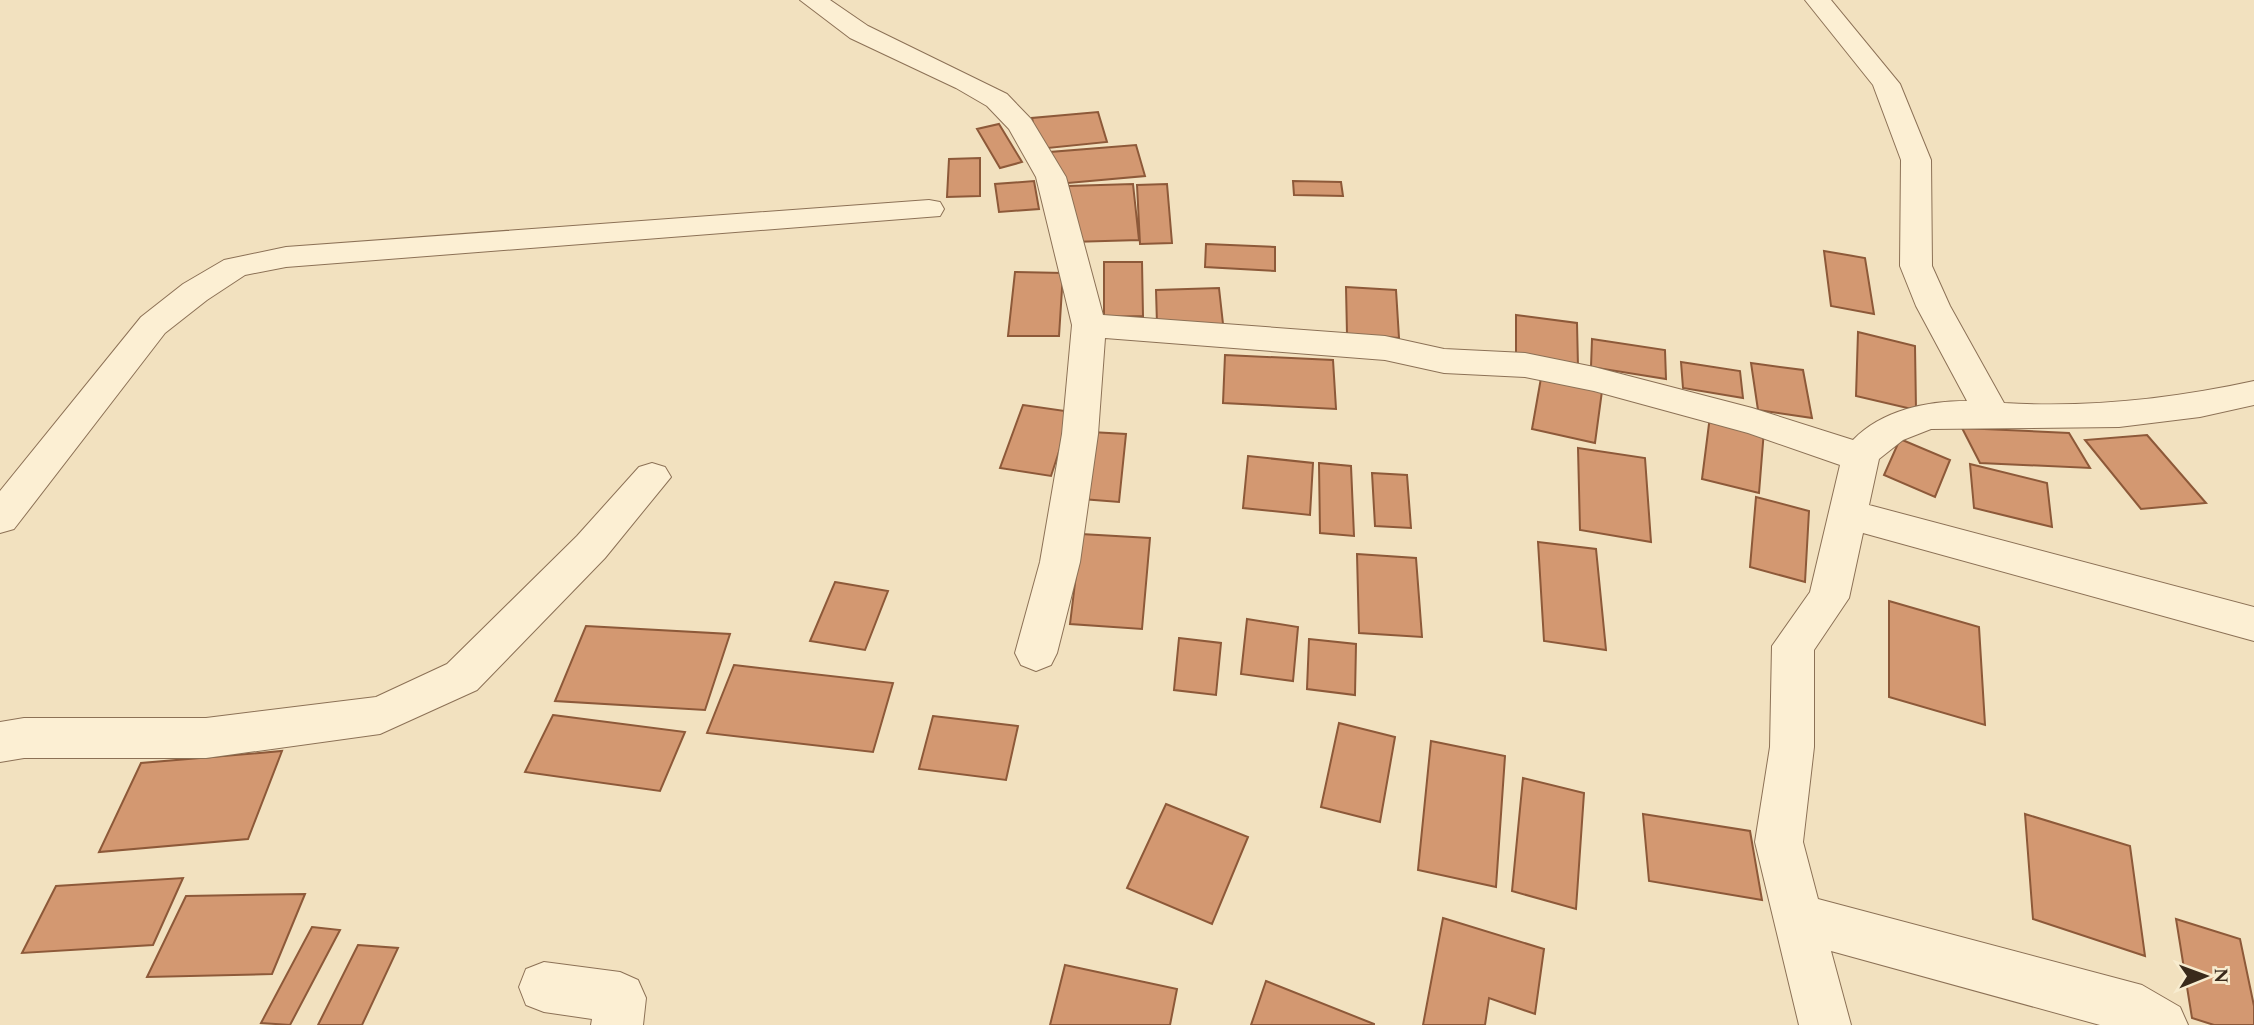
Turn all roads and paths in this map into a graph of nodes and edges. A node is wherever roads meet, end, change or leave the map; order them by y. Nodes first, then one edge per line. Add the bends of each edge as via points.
1 (813, 0) edge
2 (1818, 0) edge
3 (929, 209) dead end
4 (1089, 325) junction
5 (2254, 393) edge
6 (1993, 416) junction
7 (1860, 458) junction
8 (652, 477) dead end
9 (1849, 514) junction
10 (0, 518) edge
11 (2254, 624) edge
12 (1036, 653) dead end
13 (8, 750) edge
14 (1799, 918) junction
15 (544, 987) dead end
16 (617, 1025) edge
17 (1825, 1025) edge
18 (2162, 1025) edge

1 - 4 street via 859,32 997,100 1021,125 1051,177
2 - 6 street via 1886,84 1916,160 1916,266
3 - 10 street via 286,257 235,267 153,325
4 - 7 street via 1385,348 1444,361 1525,365 1752,421
4 - 12 street via 1080,434 1060,562
5 - 6 street via 2205,405 2101,416
6 - 7 street via 1933,416 1902,425 1871,441
7 - 9 street
8 - 13 street via 591,547 462,677 380,715 206,738
9 - 11 street
9 - 14 street via 1829,598 1793,646 1792,747 1779,842
14 - 17 street
14 - 18 street via 2142,1011
15 - 16 street via 620,998

